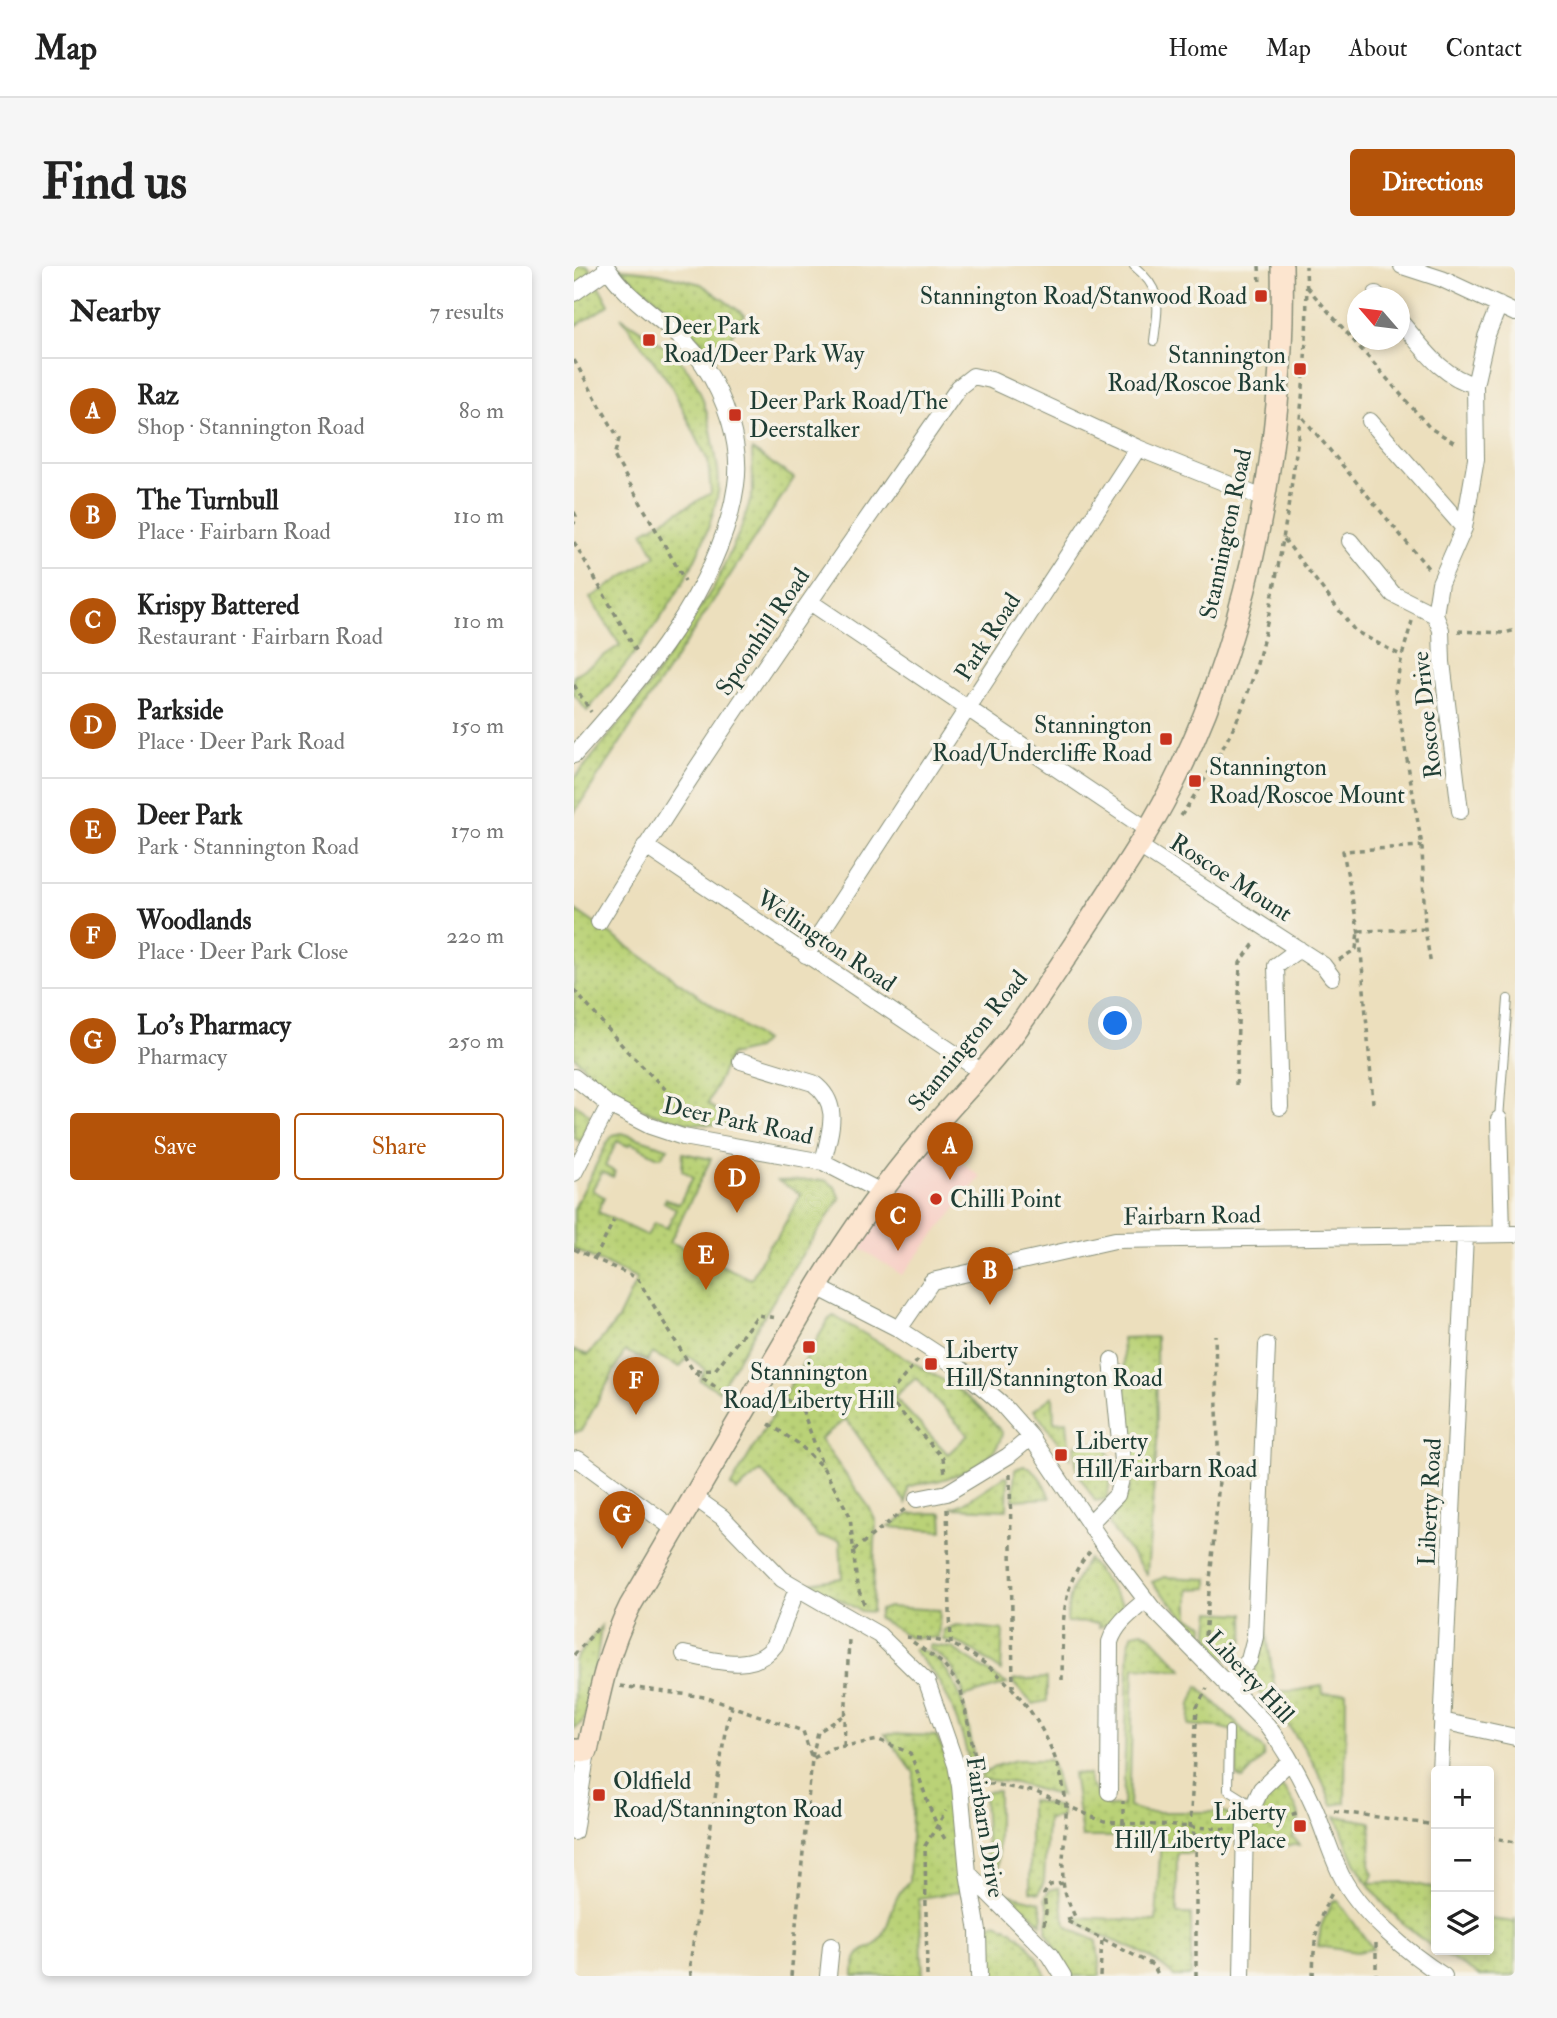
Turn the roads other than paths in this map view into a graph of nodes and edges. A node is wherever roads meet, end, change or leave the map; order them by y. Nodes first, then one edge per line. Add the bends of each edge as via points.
1 (1134, 266) edge
2 (1282, 266) edge
3 (1402, 266) edge
4 (607, 267) edge
5 (574, 293) edge
6 (1499, 306) junction
7 (1515, 313) edge
8 (1410, 332) edge
9 (1154, 341) dead end
10 (1475, 385) junction
11 (1370, 421) dead end
12 (1138, 448) junction
13 (1263, 498) junction
14 (1465, 528) junction
15 (1350, 541) dead end
16 (810, 602) junction
17 (1438, 623) junction
18 (968, 709) junction
19 (580, 737) edge
20 (574, 755) edge
21 (1460, 811) dead end
22 (1143, 838) junction
23 (645, 846) junction
24 (599, 922) dead end
25 (1299, 949) junction
26 (806, 955) junction
27 (1328, 971) road end
28 (1507, 999) dead end
29 (741, 1061) dead end
30 (982, 1072) junction
31 (574, 1077) edge
32 (609, 1105) junction
33 (1280, 1107) dead end
34 (1499, 1119) joint
35 (823, 1162) junction
36 (574, 1173) edge
37 (883, 1193) junction
38 (1509, 1234) edge
39 (1465, 1236) junction
40 (817, 1287) junction
41 (899, 1329) junction
42 (1267, 1345) dead end
43 (1112, 1360) dead end
44 (1031, 1437) junction
45 (576, 1454) edge
46 (694, 1497) junction
47 (917, 1499) road end
48 (1090, 1523) junction
49 (674, 1529) junction
50 (797, 1589) junction
51 (1146, 1600) junction
52 (684, 1654) dead end
53 (1227, 1686) junction
54 (1442, 1721) junction
55 (1229, 1730) dead end
56 (1515, 1737) edge
57 (580, 1751) edge
58 (1290, 1761) junction
59 (1440, 1766) edge
60 (1109, 1792) dead end
61 (1252, 1805) junction
62 (574, 1832) edge
63 (968, 1873) junction
64 (831, 1946) dead end
65 (1439, 1973) edge
66 (828, 1976) edge
67 (979, 1976) edge
68 (1063, 1976) edge
69 (1242, 1976) edge

1 - 9 lane via 1158,299
2 - 13 main road, Stannington Road via 1277,403
3 - 6 street
4 - 5 street
4 - 19 street via 626,291 681,337 702,362 730,422 736,483 720,542 694,596 648,667 600,726
6 - 7 street
6 - 10 street, Roscoe Drive
8 - 10 street via 1445,372
10 - 14 street, Roscoe Drive via 1476,459
11 - 14 street
12 - 13 street
12 - 16 street, Spoonhill Road via 991,380 973,376 959,387
12 - 18 street, Park Road
13 - 22 main road, Stannington Road via 1249,574 1212,693 1179,773
14 - 17 street, Roscoe Drive via 1440,583
15 - 17 street, Roscoe Drive via 1393,594 1417,605
16 - 18 street, Roscoe Mount
16 - 23 street, Spoonhill Road
17 - 21 street, Roscoe Drive
18 - 22 street, Roscoe Mount
18 - 26 street, Park Road
19 - 20 street
22 - 25 street, Roscoe Mount
22 - 30 main road, Stannington Road via 1044,991
23 - 24 street, Spoonhill Road
23 - 26 street, Wellington Road
25 - 27 street, Roscoe Mount
25 - 33 street, Roscoe Mount via 1276,966
26 - 30 street, Wellington Road
28 - 34 lane
29 - 35 street, Deer Park Road via 823,1090 830,1100 831,1127
30 - 37 main road, Stannington Road via 923,1138
31 - 32 street, Deer Park Road
32 - 35 street, Deer Park Road via 683,1137
32 - 36 street
34 - 38 street
35 - 37 street, Deer Park Road
37 - 40 main road, Stannington Road
38 - 39 street, Fairbarn Road
39 - 41 street, Fairbarn Road via 1115,1240 932,1281
39 - 54 street, Liberty Road
40 - 41 street, Liberty Hill
40 - 46 main road, Stannington Road
41 - 44 street, Liberty Hill via 962,1370 1000,1402
42 - 53 street via 1255,1637 1249,1660
43 - 48 street via 1123,1471 1117,1495
44 - 47 street via 1009,1456 947,1493
44 - 48 street, Liberty Hill
45 - 49 street
46 - 49 main road, Stannington Road
46 - 50 street, Fairbarn Drive via 723,1517
48 - 51 street, Liberty Hill
49 - 57 main road, Stannington Road via 615,1636
50 - 52 street via 775,1645 757,1660 720,1661
50 - 63 street, Fairbarn Drive via 879,1635 927,1682 956,1765
51 - 53 street, Liberty Hill
51 - 60 street via 1124,1618 1110,1642
53 - 58 street, Liberty Hill via 1267,1725
54 - 56 street
54 - 59 street, Liberty Road
55 - 61 lane via 1228,1790
57 - 62 street
58 - 61 street
58 - 65 street, Liberty Hill via 1315,1808 1341,1876 1376,1921
61 - 69 street via 1244,1829
63 - 67 street, Fairbarn Drive via 978,1931
63 - 68 street via 1050,1955
64 - 66 street

